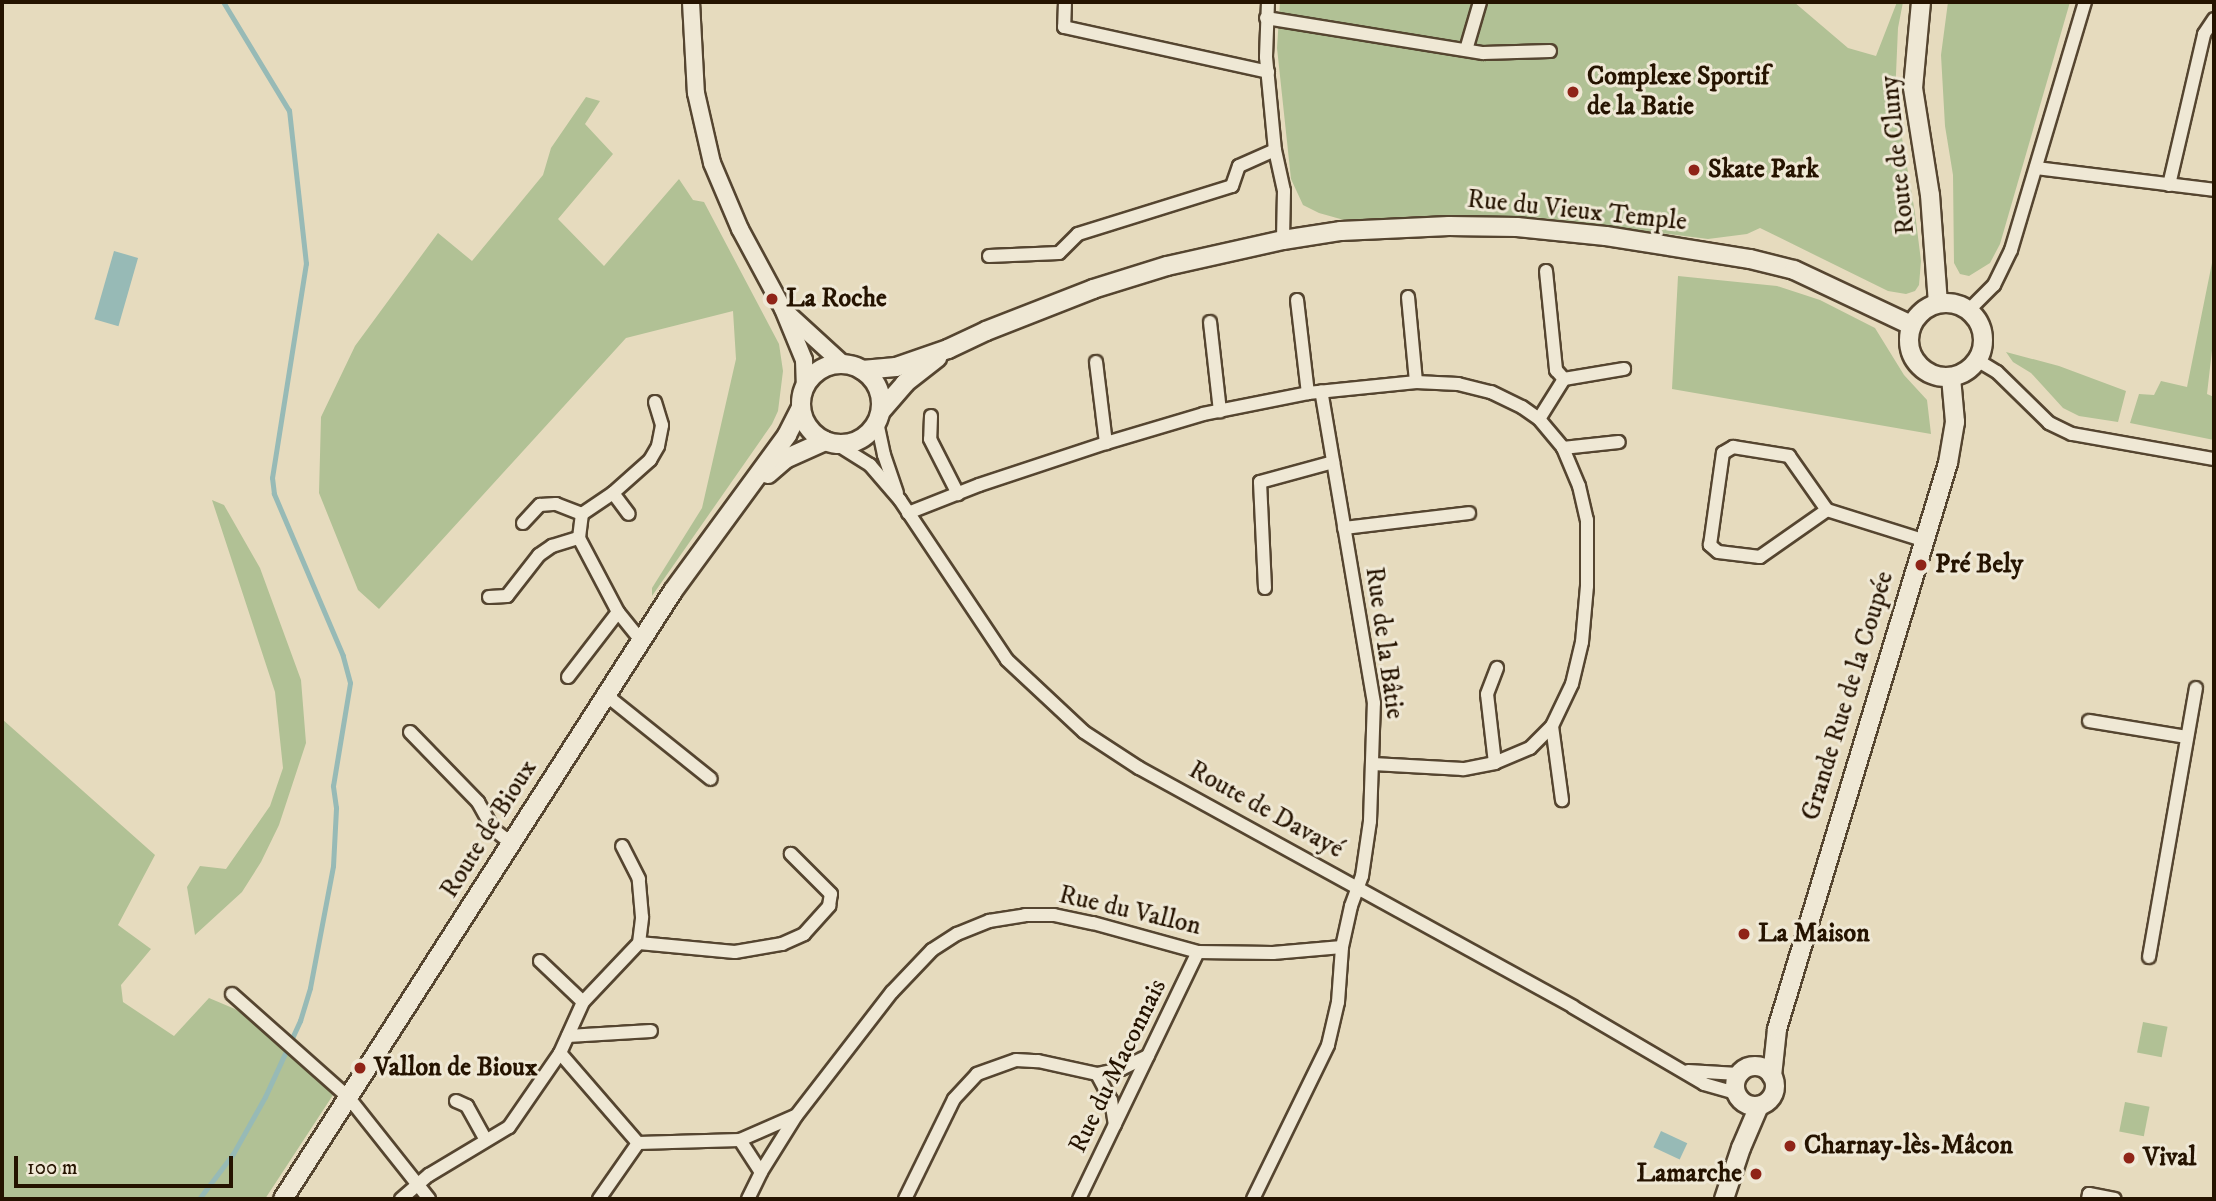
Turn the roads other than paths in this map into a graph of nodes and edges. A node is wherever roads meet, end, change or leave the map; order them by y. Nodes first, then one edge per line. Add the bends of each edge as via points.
1 (691, 2) edge
2 (1065, 2) edge
3 (1268, 2) edge
4 (1480, 2) edge
5 (1921, 2) edge
6 (2085, 2) edge
7 (1266, 18) junction
8 (2214, 19) edge
9 (1466, 50) junction
10 (1550, 51) dead end
11 (1268, 72) junction
12 (1275, 150) junction
13 (2036, 168) junction
14 (2169, 185) junction
15 (2214, 190) edge
16 (1283, 240) junction
17 (989, 256) dead end
18 (1546, 271) dead end
19 (1408, 297) dead end
20 (1297, 300) dead end
21 (1938, 303) junction
22 (783, 309) junction
23 (1968, 311) junction
24 (1210, 322) dead end
25 (1911, 325) junction
26 (948, 349) junction
27 (1977, 360) junction
28 (1096, 362) dead end
29 (843, 364) junction
30 (1624, 369) dead end
31 (862, 370) junction
32 (1951, 377) junction
33 (1564, 379) junction
34 (1416, 382) junction
35 (806, 385) junction
36 (1321, 391) junction
37 (1308, 393) junction
38 (656, 402) dead end
39 (801, 408) junction
40 (1220, 411) junction
41 (879, 416) junction
42 (931, 416) dead end
43 (1539, 419) junction
44 (1619, 442) dead end
45 (832, 443) junction
46 (1106, 443) junction
47 (1563, 448) junction
48 (2214, 459) edge
49 (1333, 462) junction
50 (747, 492) junction
51 (614, 493) junction
52 (958, 494) junction
53 (900, 500) junction
54 (1828, 510) junction
55 (908, 513) junction
56 (1469, 513) dead end
57 (582, 514) junction
58 (629, 514) dead end
59 (523, 523) dead end
60 (1344, 528) junction
61 (579, 538) junction
62 (1923, 540) junction
63 (1265, 588) dead end
64 (489, 597) dead end
65 (618, 612) junction
66 (641, 640) junction
67 (1497, 668) dead end
68 (568, 677) dead end
69 (2196, 688) dead end
70 (606, 695) junction
71 (2089, 721) dead end
72 (1552, 726) junction
73 (410, 732) dead end
74 (2187, 737) junction
75 (1494, 763) junction
76 (1373, 764) junction
77 (711, 779) dead end
78 (1562, 800) dead end
79 (512, 844) junction
80 (622, 846) dead end
81 (791, 854) dead end
82 (1360, 889) junction
83 (639, 943) junction
84 (1342, 947) junction
85 (1198, 952) junction
86 (2149, 957) dead end
87 (540, 961) dead end
88 (232, 994) dead end
89 (583, 1002) junction
90 (1777, 1028) junction
91 (651, 1031) dead end
92 (568, 1036) junction
93 (560, 1053) junction
94 (1148, 1056) junction
95 (1744, 1070) junction
96 (1688, 1071) junction
97 (1097, 1074) junction
98 (1772, 1076) junction
99 (349, 1098) junction
100 (1746, 1100) junction
101 (456, 1101) dead end
102 (796, 1116) junction
103 (1115, 1125) junction
104 (486, 1140) junction
105 (740, 1140) junction
106 (638, 1143) junction
107 (761, 1172) junction
108 (416, 1184) junction
109 (2089, 1197) edge
110 (283, 1199) edge
111 (401, 1199) edge
112 (429, 1199) edge
113 (599, 1199) edge
114 (748, 1199) edge
115 (905, 1199) edge
116 (1079, 1199) edge
117 (1253, 1199) edge
118 (1724, 1199) edge
119 (2115, 1199) edge

1 - 22 street via 696,93 712,163 740,229
2 - 11 street via 1064,27
3 - 7 street
4 - 9 street
5 - 21 main road, Route de Cluny via 1913,88 1930,195
6 - 13 street
7 - 9 street
7 - 11 street
8 - 14 street via 2204,34
9 - 10 street
11 - 12 street
12 - 16 street via 1284,191
12 - 17 street via 1239,166 1232,186 1078,234 1059,253
13 - 14 street
13 - 23 street via 1999,277
14 - 15 street
16 - 25 main road, Rue du Vieux Temple via 1341,231 1449,226 1606,236 1794,270
16 - 26 main road, Rue du Vieux Temple via 1167,266 1093,289
18 - 33 street via 1556,370
19 - 34 street
20 - 37 street
21 - 23 main road
21 - 25 main road via 1927,307
22 - 29 street
22 - 35 street via 804,360
23 - 27 main road via 1976,318 1983,339
24 - 40 street
25 - 32 main road via 1910,353 1917,365 1928,373
26 - 31 main road, Rue du Vieux Temple via 896,367
26 - 41 main road, Rue du Vieux Temple via 905,383
27 - 32 main road
27 - 48 street via 1997,372 2049,423 2072,434
28 - 46 street
29 - 31 main road
29 - 35 main road via 827,366
30 - 33 street
31 - 41 main road via 875,383
32 - 62 main road, Grande Rue de la Coupée via 1953,441
33 - 43 street
34 - 36 street
34 - 43 street via 1458,384 1491,393
35 - 39 main road
36 - 37 street
36 - 49 street, Rue de la Bâtie
37 - 40 street
38 - 51 street via 662,425 658,446 650,460
39 - 45 main road via 806,425
39 - 50 main road, Route de Bioux
40 - 46 street
41 - 45 main road via 865,437 853,443
41 - 53 street, Route de Davayé via 884,455
42 - 52 street via 930,439
43 - 47 street
44 - 47 street
45 - 50 main road, Route de Bioux via 785,459
45 - 53 street, Route de Davayé via 870,465
46 - 52 street
47 - 72 street via 1587,520 1587,586 1582,642 1572,684
49 - 60 street, Rue de la Bâtie
49 - 63 street via 1260,482
50 - 66 main road, Route de Bioux via 710,537
51 - 57 street
51 - 58 street
52 - 55 street
53 - 55 street, Route de Davayé
54 - 54 street via 1789,457 1733,447 1723,453 1710,545 1718,552 1760,557
54 - 62 street
55 - 82 street, Route de Davayé via 1007,660 1084,732 1139,768
56 - 60 street
57 - 59 street via 556,504 540,505
57 - 61 street
60 - 76 street, Rue de la Bâtie via 1372,690
61 - 64 street via 539,555 507,596
61 - 65 street
62 - 90 main road, Grande Rue de la Coupée
65 - 66 street
65 - 68 street
66 - 70 main road, Route de Bioux
67 - 75 street via 1487,694
69 - 74 street
70 - 77 street
70 - 79 main road, Route de Bioux
71 - 74 street
72 - 75 street via 1530,748
72 - 78 street
73 - 79 street via 478,802 493,829
74 - 86 street
75 - 76 street via 1463,769
76 - 82 street, Rue de la Bâtie
79 - 99 main road, Route de Bioux
80 - 83 street via 639,880
81 - 83 street via 831,894 829,906 804,934 782,944 735,952
82 - 84 street, Rue de la Bâtie via 1351,906
82 - 96 street, Route de Davayé
83 - 89 street
84 - 85 street, Rue du Vallon via 1273,953
84 - 117 street, Rue de la Bâtie via 1338,1002 1322,1062
85 - 94 street, Rue du Maconnais
85 - 102 street, Rue du Vallon via 1054,915 989,921 957,934 914,967
87 - 89 street
88 - 99 street
89 - 92 street
90 - 95 main road, Grande Rue de la Coupée
90 - 98 main road, Grande Rue de la Coupée
91 - 92 street
92 - 93 street
93 - 104 street via 509,1127
93 - 106 street
94 - 97 street
94 - 103 street, Rue du Maconnais
95 - 96 street, Route de Davayé
95 - 98 main road via 1767,1069
95 - 100 main road
96 - 100 street, Route de Davayé via 1704,1083
97 - 103 street via 1111,1100
97 - 115 street via 1027,1060 999,1064 976,1074 954,1099
98 - 100 main road, Grande Rue de la Coupée via 1771,1099
99 - 108 street
99 - 110 main road, Route de Bioux
100 - 118 main road via 1741,1148
101 - 104 street via 467,1105
102 - 105 street
102 - 107 street, Rue du Vallon
103 - 116 street, Rue du Maconnais
104 - 108 street
105 - 106 street
105 - 107 street
106 - 113 street
107 - 114 street, Rue du Vallon
108 - 111 street
108 - 112 street
109 - 119 street

